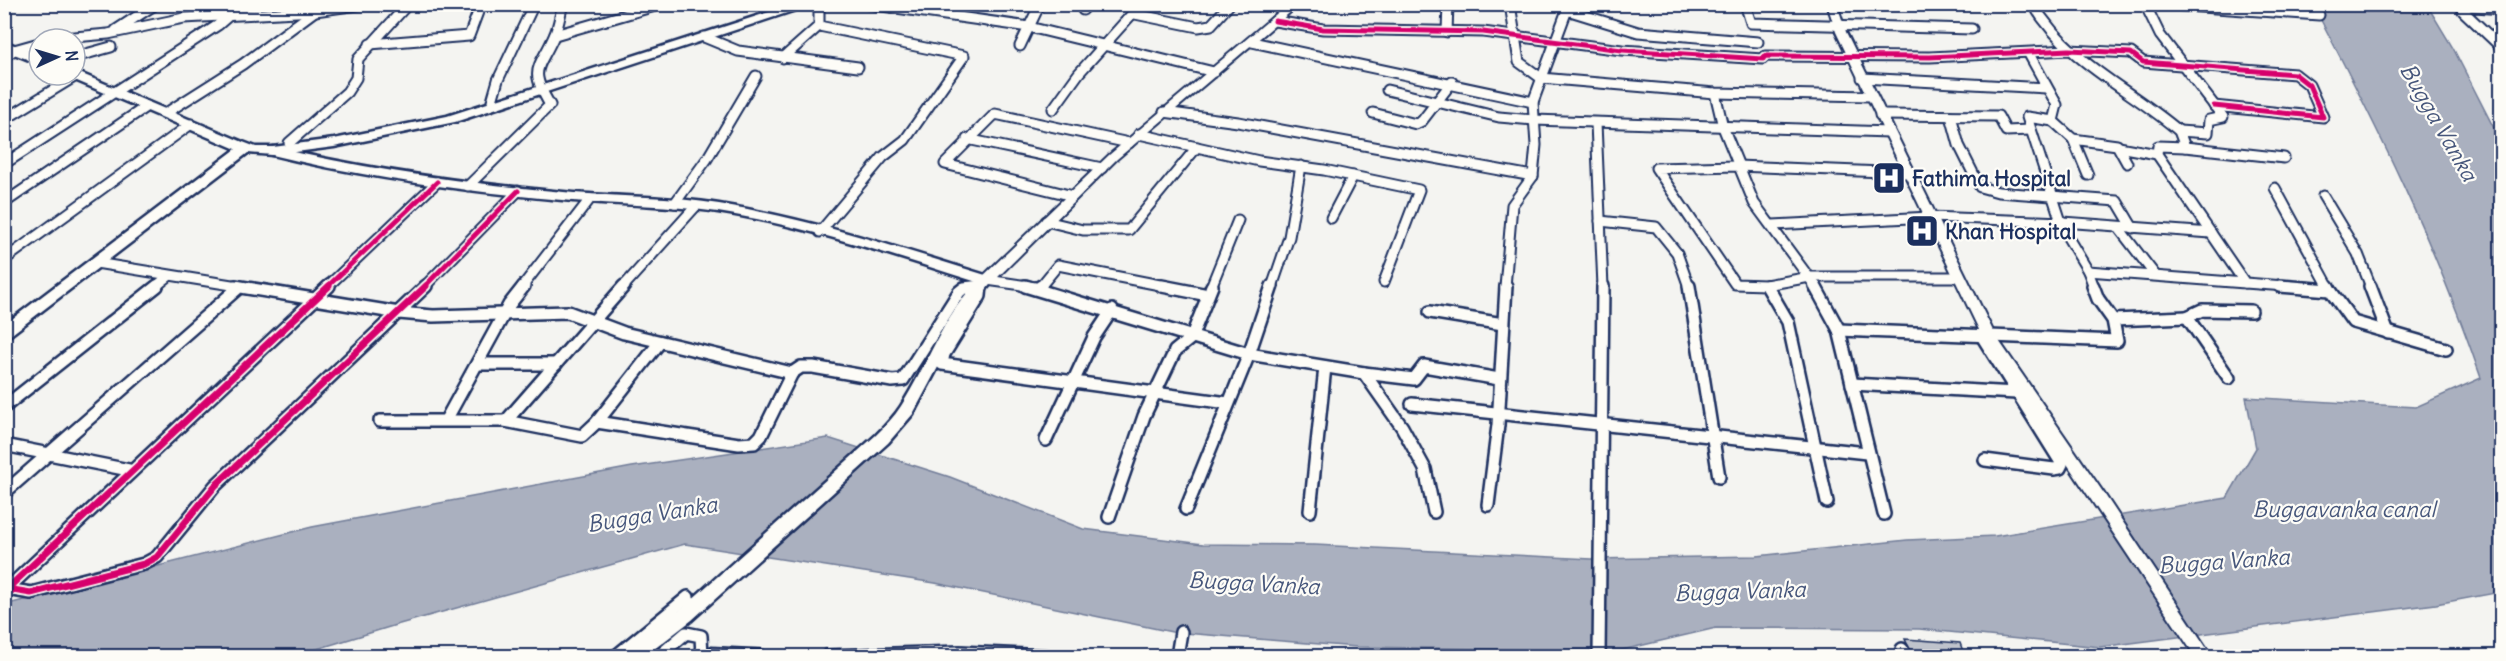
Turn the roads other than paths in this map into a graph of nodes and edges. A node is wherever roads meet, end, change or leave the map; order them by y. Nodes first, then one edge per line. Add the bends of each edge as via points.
1 (10, 4) edge
2 (156, 4) edge
3 (242, 4) edge
4 (295, 4) edge
5 (365, 4) edge
6 (408, 4) edge
7 (481, 4) edge
8 (534, 4) edge
9 (563, 4) edge
10 (662, 4) edge
11 (790, 4) edge
12 (808, 4) edge
13 (819, 4) edge
14 (868, 4) edge
15 (1040, 4) edge
16 (1141, 4) edge
17 (1230, 4) edge
18 (1295, 4) edge
19 (1448, 4) edge
20 (1510, 4) edge
21 (1745, 4) edge
22 (1832, 4) edge
23 (2034, 4) edge
24 (2145, 4) edge
25 (2157, 4) edge
26 (2275, 4) edge
27 (354, 5) edge
28 (2174, 5) edge
29 (2488, 6) edge
30 (4, 7) edge
31 (2231, 8) edge
32 (2502, 9) edge
33 (315, 11) junction
34 (286, 12) junction
35 (2281, 13) junction
36 (1135, 14) junction
37 (228, 15) junction
38 (2319, 15) dead end
39 (1275, 21) junction
40 (1752, 23) junction
41 (1838, 25) junction
42 (819, 26) junction
43 (1029, 27) junction
44 (1972, 29) dead end
45 (1447, 32) junction
46 (108, 34) junction
47 (87, 35) edge
48 (555, 35) junction
49 (1517, 36) junction
50 (704, 37) junction
51 (1252, 42) junction
52 (1758, 42) junction
53 (1554, 43) junction
54 (370, 44) junction
55 (1104, 44) junction
56 (27, 45) edge
57 (1020, 46) dead end
58 (111, 47) dead end
59 (2502, 48) edge
60 (7, 49) edge
61 (2069, 50) junction
62 (87, 54) edge
63 (2029, 54) junction
64 (27, 56) edge
65 (1765, 56) junction
66 (1852, 57) junction
67 (783, 58) junction
68 (2182, 64) junction
69 (858, 67) dead end
70 (1214, 72) junction
71 (756, 76) dead end
72 (1541, 78) junction
73 (1862, 78) junction
74 (87, 80) edge
75 (1452, 82) junction
76 (57, 87) edge
77 (541, 87) junction
78 (2046, 88) junction
79 (1387, 90) dead end
80 (115, 92) junction
81 (1715, 93) junction
82 (1871, 96) junction
83 (492, 100) junction
84 (1436, 102) junction
85 (1533, 102) junction
86 (147, 106) junction
87 (2214, 106) junction
88 (1053, 109) dead end
89 (1164, 112) junction
90 (166, 113) junction
91 (1373, 113) dead end
92 (1880, 115) junction
93 (1951, 116) junction
94 (4, 120) edge
95 (1534, 120) junction
96 (2054, 121) junction
97 (1596, 123) junction
98 (191, 124) junction
99 (1723, 127) junction
100 (2030, 130) junction
101 (2180, 130) junction
102 (1889, 132) junction
103 (1139, 134) junction
104 (967, 139) junction
105 (2073, 139) junction
106 (289, 143) junction
107 (1130, 143) junction
108 (242, 147) junction
109 (1197, 147) junction
110 (2119, 147) junction
111 (2185, 147) junction
112 (273, 152) junction
113 (2157, 154) junction
114 (2284, 158) dead end
115 (2127, 163) dead end
116 (4, 164) edge
117 (1301, 166) junction
118 (1737, 166) junction
119 (1102, 168) junction
120 (1908, 172) junction
121 (2088, 175) dead end
122 (1353, 176) junction
123 (1533, 176) junction
124 (437, 182) junction
125 (468, 186) junction
126 (2275, 188) dead end
127 (518, 191) junction
128 (1073, 196) junction
129 (2323, 196) dead end
130 (2052, 197) junction
131 (590, 198) junction
132 (4, 203) edge
133 (675, 203) junction
134 (696, 206) junction
135 (1331, 218) dead end
136 (1930, 218) junction
137 (1238, 220) dead end
138 (1046, 221) junction
139 (1600, 221) junction
140 (2063, 222) junction
141 (1773, 225) junction
142 (2118, 227) junction
143 (2133, 228) junction
144 (820, 232) junction
145 (2211, 233) junction
146 (4, 260) edge
147 (96, 263) junction
148 (2088, 271) junction
149 (2155, 275) junction
150 (169, 276) junction
151 (1809, 277) junction
152 (1959, 277) junction
153 (1384, 282) dead end
154 (984, 283) junction
155 (2245, 283) junction
156 (1766, 285) junction
157 (1039, 288) junction
158 (237, 289) junction
159 (2330, 290) junction
160 (1208, 295) junction
161 (316, 301) junction
162 (1112, 309) junction
163 (2251, 311) dead end
164 (1430, 312) dead end
165 (399, 313) junction
166 (504, 314) junction
167 (2187, 317) junction
168 (2113, 320) junction
169 (595, 321) junction
170 (4, 322) edge
171 (1503, 324) junction
172 (1839, 330) junction
173 (2388, 333) junction
174 (4, 334) edge
175 (1985, 336) junction
176 (1191, 338) junction
177 (660, 342) junction
178 (2446, 349) dead end
179 (1249, 354) junction
180 (478, 364) junction
181 (556, 364) junction
182 (1325, 367) junction
183 (792, 373) junction
184 (1364, 373) junction
185 (2229, 378) dead end
186 (1499, 379) junction
187 (1072, 381) junction
188 (1852, 384) junction
189 (2016, 393) junction
190 (1155, 394) junction
191 (1228, 404) junction
192 (1412, 404) dead end
193 (4, 407) edge
194 (1498, 411) junction
195 (447, 418) junction
196 (380, 421) dead end
197 (506, 421) junction
198 (597, 422) junction
199 (1604, 424) junction
200 (1712, 437) junction
201 (1046, 440) dead end
202 (4, 445) edge
203 (1815, 447) junction
204 (1868, 453) junction
205 (48, 454) junction
206 (1985, 460) dead end
207 (129, 470) junction
208 (1719, 477) dead end
209 (4, 494) edge
210 (1827, 502) dead end
211 (1488, 505) dead end
212 (1186, 509) dead end
213 (1310, 512) dead end
214 (1434, 512) dead end
215 (1884, 514) dead end
216 (1109, 517) dead end
217 (687, 606) junction
218 (1181, 632) dead end
219 (702, 655) edge
220 (616, 657) edge
221 (631, 657) edge
222 (659, 657) edge
223 (761, 657) edge
224 (827, 657) edge
225 (1050, 657) edge
226 (1177, 657) edge
227 (1599, 657) edge
228 (2204, 657) edge

1 - 30 street
2 - 46 street
3 - 37 street
4 - 34 street
5 - 27 street
6 - 54 street
7 - 54 street via 469,36
8 - 83 street
9 - 48 street
10 - 48 street
11 - 77 main road via 629,53
12 - 50 main road
13 - 42 street
14 - 43 street
15 - 43 street
16 - 36 street
17 - 36 street via 1211,25 1198,27
18 - 39 street
19 - 45 street
20 - 49 street
21 - 40 street
22 - 41 street
23 - 61 street via 2040,18
24 - 68 street via 2160,35
25 - 28 street
26 - 35 street
27 - 33 street
28 - 31 street
29 - 32 street
29 - 59 street via 2462,6
31 - 35 street
33 - 34 street
33 - 90 street via 243,64
34 - 37 street
35 - 38 street
36 - 55 street
37 - 46 street via 184,18
37 - 80 street
39 - 45 street via 1323,29
39 - 51 street
40 - 41 street
40 - 52 street
41 - 44 street
41 - 66 street
42 - 67 street
42 - 144 street via 964,57 905,140 883,158
43 - 55 street
43 - 57 street
45 - 49 street
46 - 47 street
48 - 77 street via 537,67
49 - 53 street
49 - 72 street via 1519,62
50 - 67 street via 738,51
50 - 77 main road
51 - 70 street
51 - 75 street
52 - 53 street via 1638,32 1567,10
52 - 65 street
53 - 65 street via 1763,59
53 - 72 street
54 - 106 street via 358,59 356,78 347,92
55 - 70 street
55 - 88 street
56 - 60 street
58 - 62 street
60 - 64 main road
61 - 63 street
61 - 68 street via 2131,53 2143,62
61 - 101 street
63 - 66 street
63 - 78 street
65 - 66 street
66 - 73 street
67 - 69 street
68 - 87 street
68 - 87 street via 2295,74 2309,85 2323,117
70 - 89 street
71 - 133 street via 707,159
72 - 81 street
72 - 85 street
73 - 78 street
73 - 82 street
74 - 80 main road
75 - 84 street
75 - 85 street
76 - 94 street
77 - 83 main road
77 - 112 main road via 493,107 412,128
77 - 125 street via 550,105
78 - 96 street via 2057,105
79 - 84 street
80 - 86 main road
80 - 116 street
81 - 82 street
81 - 99 street
82 - 92 street
83 - 106 main road via 411,122
84 - 91 street via 1416,124
84 - 95 street via 1499,117
85 - 95 street
86 - 90 main road
86 - 132 street
87 - 101 street via 2222,118 2209,120 2208,133
89 - 103 street
89 - 123 street
90 - 98 main road
92 - 93 street
92 - 102 street
93 - 100 street via 1998,116 2006,131
93 - 130 street via 1959,145 1980,188
95 - 97 street
95 - 123 street
96 - 100 street via 2027,117
96 - 105 street
97 - 99 street
97 - 139 street
98 - 106 main road via 260,144
98 - 108 main road
98 - 146 street
99 - 102 street
99 - 118 street
100 - 130 street
101 - 111 street
102 - 120 street
103 - 107 street
103 - 109 street
104 - 107 street via 989,117 998,114
104 - 119 street
104 - 128 street via 945,165
105 - 110 street
105 - 121 street
107 - 119 street
108 - 112 main road
108 - 147 main road
108 - 170 main road
109 - 117 street
109 - 138 street via 1129,230 1083,230
110 - 113 street
110 - 115 street
111 - 113 street via 2158,146
111 - 114 street
112 - 124 main road
113 - 145 street
117 - 122 street
117 - 179 street via 1290,237
118 - 120 street
118 - 141 street via 1754,203
118 - 156 street via 1656,168 1736,284
119 - 128 street
120 - 136 street
122 - 135 street
122 - 153 street via 1419,190
123 - 171 street via 1512,205
124 - 125 main road
124 - 161 street
125 - 127 main road
126 - 159 street
127 - 131 main road
127 - 165 street
128 - 138 street
129 - 173 street via 2358,254
130 - 140 street
130 - 143 street via 2117,201
131 - 133 main road
131 - 166 street
133 - 134 main road
134 - 144 main road
134 - 169 street via 651,252
136 - 140 street
136 - 141 street
136 - 152 street
137 - 160 street
138 - 154 street
139 - 199 street
139 - 200 street via 1656,227 1677,253 1688,281
140 - 142 street
140 - 148 street via 2064,231
141 - 151 street
142 - 143 street
142 - 149 street
143 - 145 street
144 - 154 main road
145 - 155 street
147 - 150 street
147 - 174 main road
148 - 149 street
148 - 168 street via 2098,299
149 - 155 street
150 - 158 street
150 - 193 street
151 - 152 street
151 - 156 street
151 - 172 street
152 - 175 street
154 - 157 street
154 - 183 street via 959,292 903,380 813,367 801,367
154 - 187 street via 942,364
154 - 217 main road via 949,329 905,412 882,439
155 - 159 street
156 - 203 street via 1788,322
157 - 160 street via 1058,265
157 - 162 street
158 - 161 street
158 - 205 street
159 - 173 street via 2351,320
160 - 176 street
161 - 165 street
161 - 207 street
162 - 176 street
162 - 187 street
163 - 167 street via 2202,310
164 - 171 street
165 - 166 street
165 - 207 street via 215,486 157,557 144,564 31,593 7,589
166 - 169 street via 568,312
166 - 180 street
167 - 168 street
167 - 185 street
168 - 175 street via 2117,341
169 - 177 street via 605,328
169 - 181 street
171 - 186 street
172 - 175 street
172 - 188 street
173 - 178 street
175 - 189 street
175 - 228 street via 2098,496
176 - 179 street
176 - 190 street via 1175,351
177 - 183 street
177 - 198 street
179 - 182 street
179 - 191 street
180 - 181 street
180 - 195 street
181 - 197 street
182 - 184 street
182 - 213 street
183 - 198 street via 754,443
184 - 186 street via 1414,379 1424,366
184 - 214 street via 1402,427 1425,469
186 - 194 street
187 - 190 street
187 - 201 street
188 - 189 street
188 - 204 street
189 - 206 street via 2062,464 2054,469
190 - 191 street
190 - 216 street
191 - 212 street
192 - 194 street
194 - 199 street
194 - 211 street
195 - 196 street via 404,423
195 - 197 street
197 - 198 street via 582,436
199 - 200 street
199 - 227 street
200 - 203 street
200 - 208 street
202 - 205 street
203 - 204 street
203 - 210 street
204 - 215 street
205 - 207 street
205 - 209 street
217 - 220 street
217 - 221 main road
218 - 226 street
219 - 222 street via 700,636 686,633
219 - 223 street
224 - 225 street via 960,652

